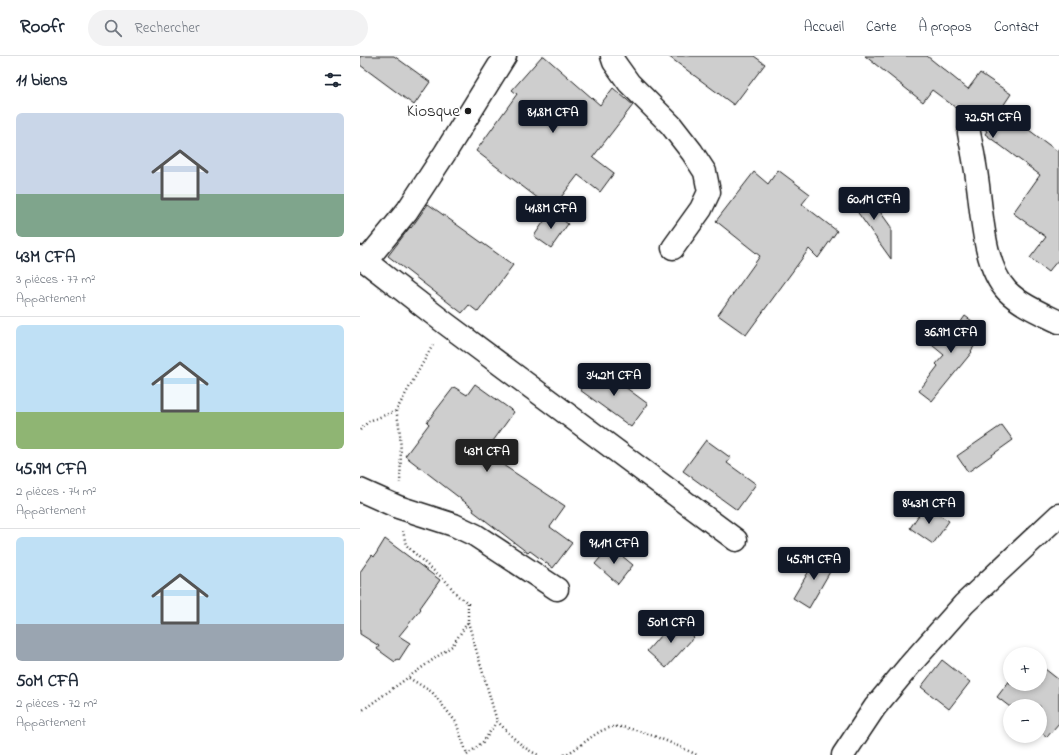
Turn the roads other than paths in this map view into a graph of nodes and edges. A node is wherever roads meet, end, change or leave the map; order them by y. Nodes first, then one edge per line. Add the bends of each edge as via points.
1 (505, 56) edge
2 (612, 56) edge
3 (969, 133) dead end
4 (672, 248) dead end
5 (363, 259) edge
6 (1059, 322) edge
7 (360, 490) edge
8 (1059, 515) edge
9 (736, 540) dead end
10 (557, 589) dead end
11 (843, 755) edge

1 - 5 street via 407,211
2 - 4 street via 629,82 671,126 705,172 709,192 701,209
3 - 6 street via 985,236 998,279 1007,291 1027,306
5 - 9 street
7 - 10 street via 475,535
8 - 11 street via 964,604 908,666 875,707

